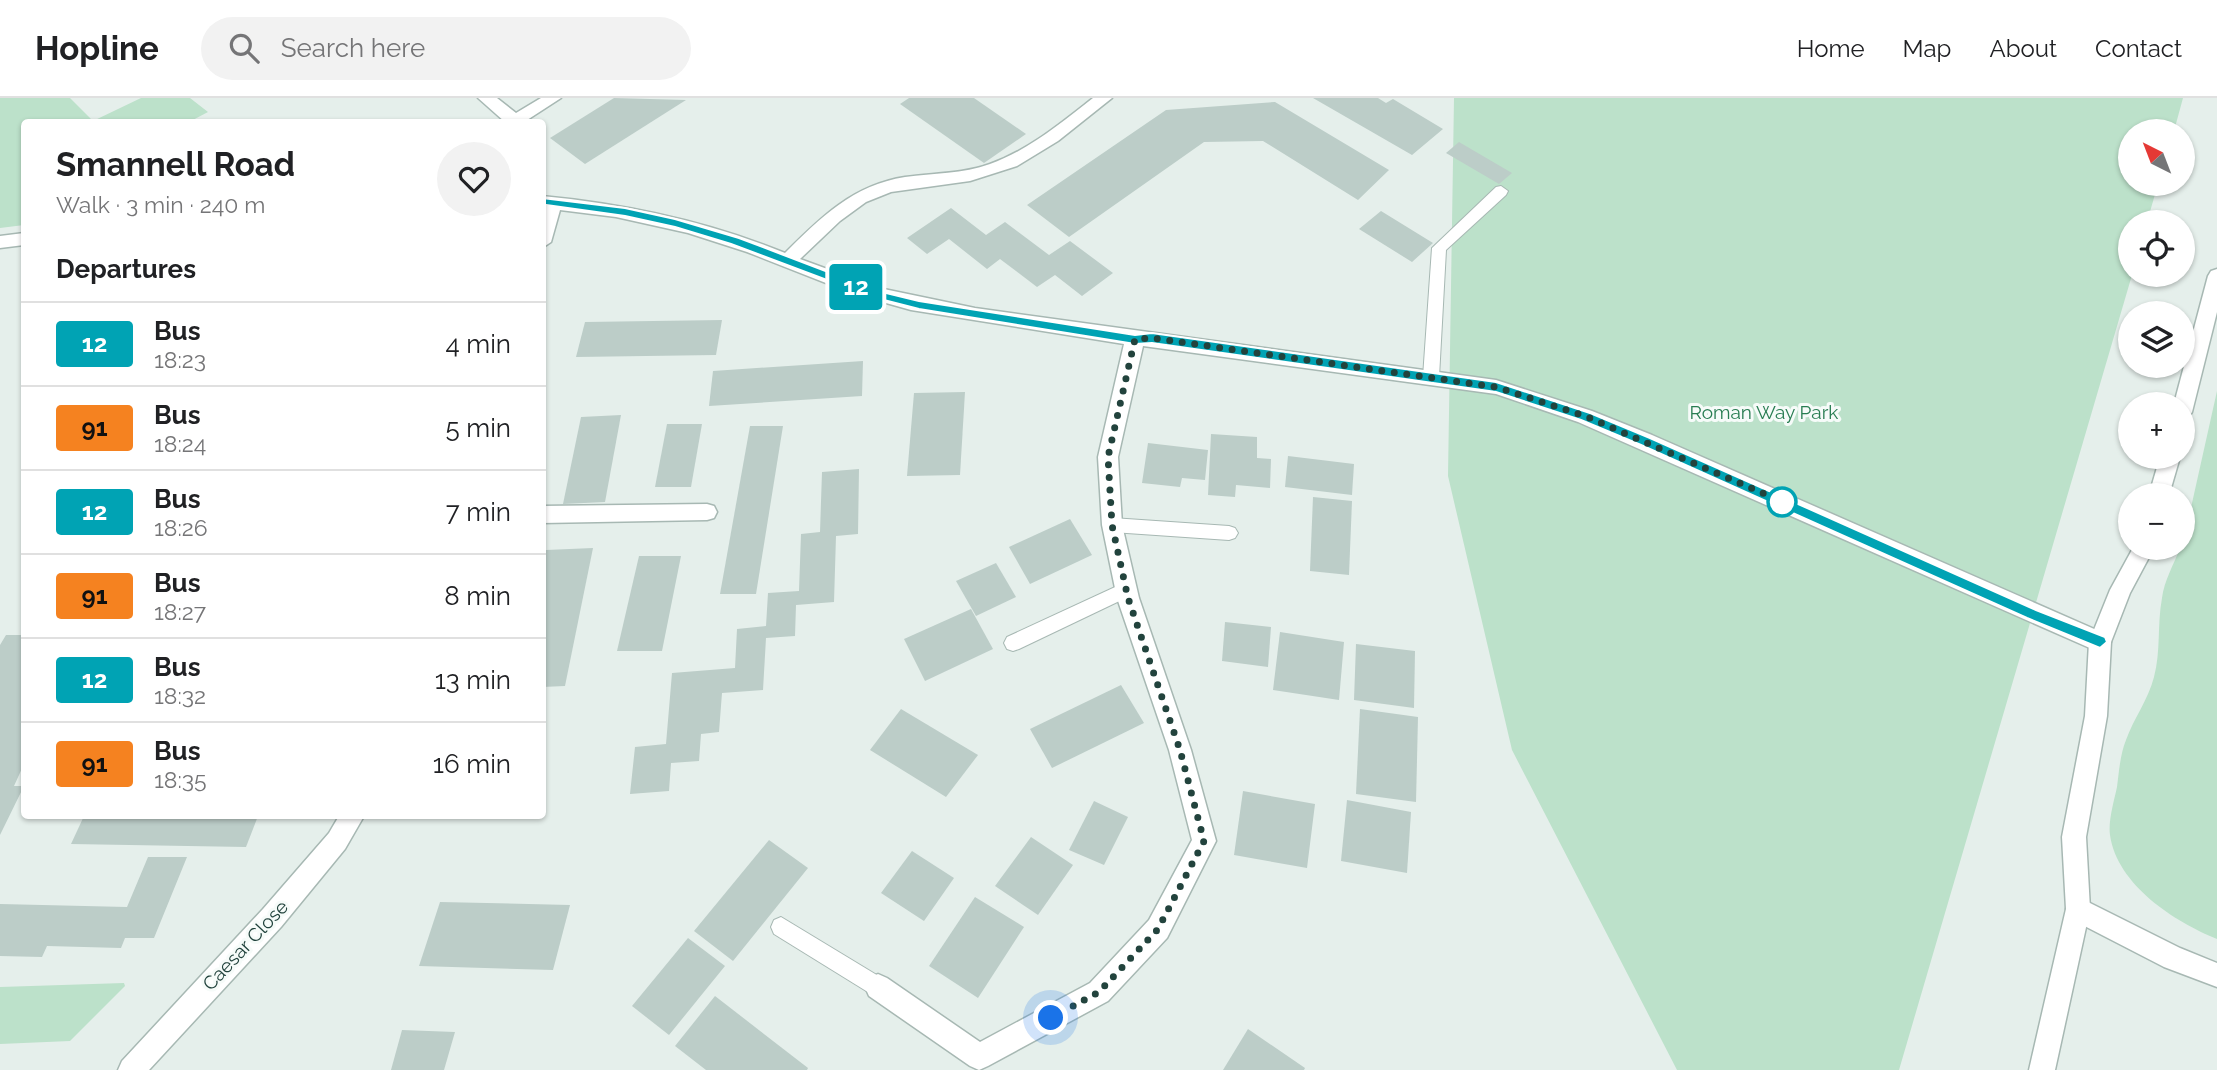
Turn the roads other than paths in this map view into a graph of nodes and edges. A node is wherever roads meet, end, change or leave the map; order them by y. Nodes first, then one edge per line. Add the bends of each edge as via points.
1 (486, 98) edge
2 (552, 98) edge
3 (1104, 98) edge
4 (510, 119) edge
5 (519, 119) edge
6 (1501, 191) dead end
7 (548, 202) edge
8 (21, 239) edge
9 (0, 242) edge
10 (787, 261) junction
11 (2217, 276) edge
12 (1135, 339) junction
13 (1431, 377) junction
14 (2187, 392) edge
15 (707, 512) dead end
16 (546, 515) edge
17 (1112, 525) junction
18 (1229, 533) dead end
19 (2137, 560) edge
20 (1126, 590) junction
21 (2100, 642) junction
22 (1013, 643) dead end
23 (350, 819) edge
24 (2078, 909) junction
25 (781, 927) dead end
26 (2217, 975) edge
27 (878, 988) joint
28 (978, 1063) edge
29 (131, 1070) edge
30 (2042, 1070) edge

1 - 4 street
2 - 5 street
3 - 10 street via 1053,136 994,169 888,186 866,195 840,210
6 - 13 lane via 1439,248
7 - 10 street via 656,218
8 - 9 street
10 - 12 street via 919,305
11 - 14 street
12 - 13 street
12 - 17 street via 1108,457
13 - 21 street via 1496,387 1585,416
15 - 16 street
17 - 18 lane
17 - 20 street
19 - 21 street
20 - 22 lane
20 - 28 street via 1180,750 1204,841 1158,929 1099,992
21 - 24 street via 2096,716 2074,837
23 - 29 street, Caesar Close via 272,918
24 - 26 street
24 - 30 street
25 - 27 lane
27 - 28 street

